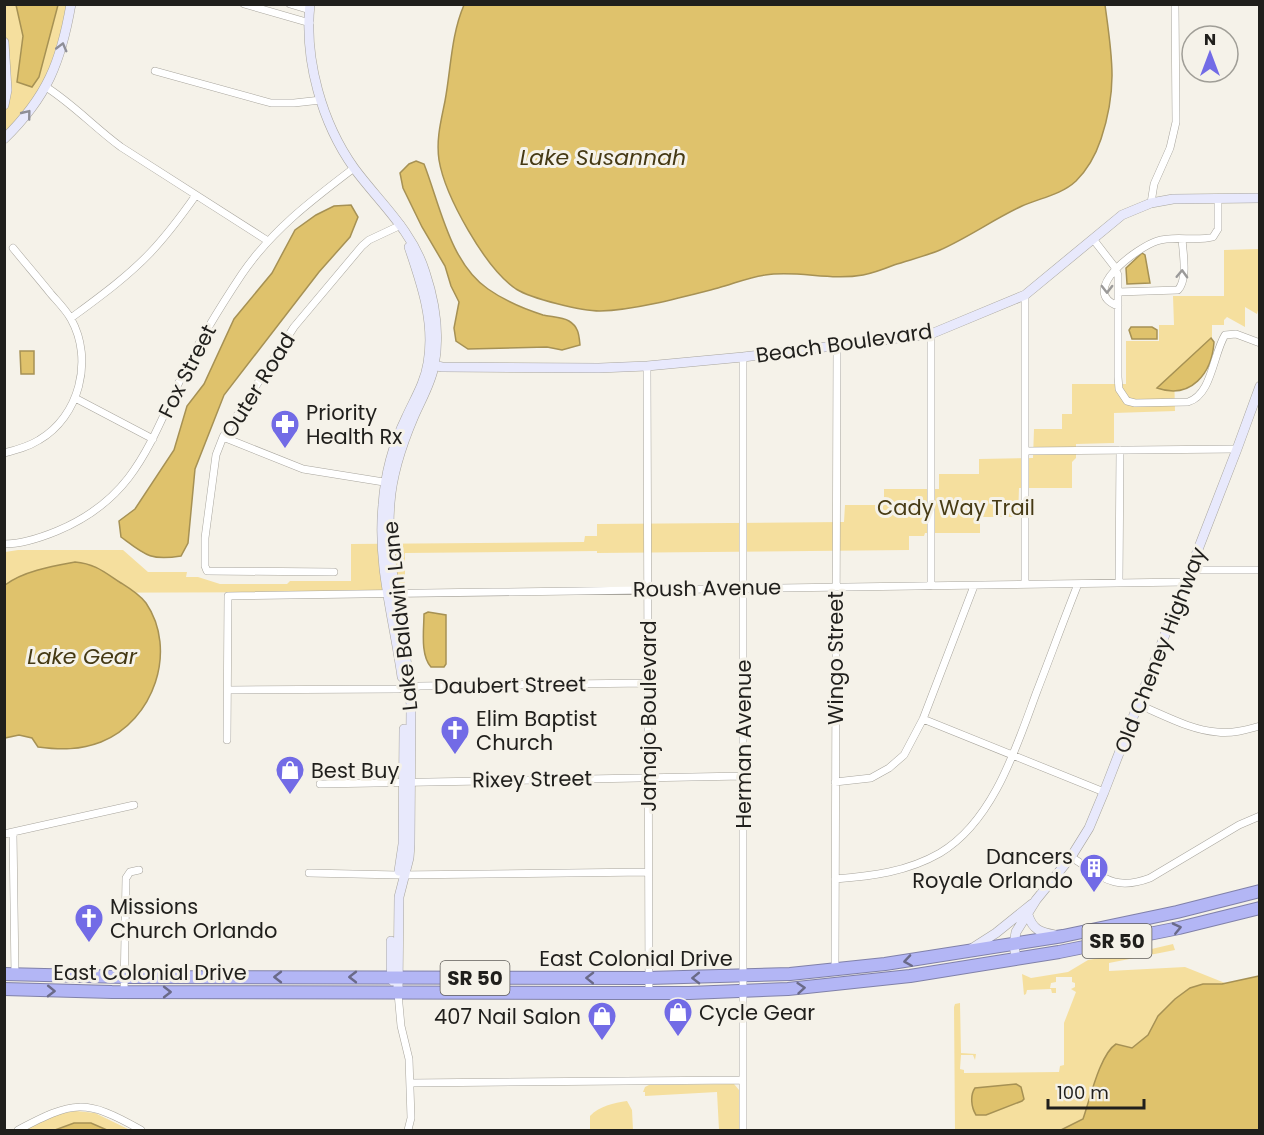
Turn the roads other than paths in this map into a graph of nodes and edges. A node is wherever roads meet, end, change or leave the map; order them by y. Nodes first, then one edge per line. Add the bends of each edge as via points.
1 (71, 4) edge
2 (244, 4) edge
3 (290, 4) edge
4 (1175, 4) edge
5 (310, 7) edge
6 (310, 23) junction
7 (4, 42) edge
8 (155, 71) dead end
9 (46, 87) junction
10 (321, 100) junction
11 (4, 105) edge
12 (4, 139) edge
13 (354, 168) junction
14 (196, 195) junction
15 (1260, 198) edge
16 (1218, 199) junction
17 (1152, 203) junction
18 (401, 225) junction
19 (1093, 239) junction
20 (1182, 239) junction
21 (268, 241) junction
22 (13, 248) dead end
23 (1116, 270) junction
24 (1118, 292) junction
25 (1025, 294) junction
26 (1118, 306) junction
27 (70, 318) junction
28 (931, 334) junction
29 (1260, 343) edge
30 (837, 345) junction
31 (743, 357) junction
32 (431, 366) junction
33 (647, 366) junction
34 (1260, 386) edge
35 (75, 398) junction
36 (1257, 399) edge
37 (223, 437) junction
38 (153, 439) junction
39 (1237, 449) junction
40 (1120, 450) junction
41 (1025, 451) junction
42 (4, 453) edge
43 (389, 483) junction
44 (4, 544) edge
45 (1190, 570) junction
46 (1260, 570) edge
47 (334, 572) dead end
48 (1185, 582) junction
49 (1119, 583) junction
50 (1025, 584) junction
51 (1078, 584) junction
52 (836, 586) junction
53 (931, 586) junction
54 (974, 586) junction
55 (743, 588) junction
56 (647, 589) junction
57 (391, 593) junction
58 (648, 683) junction
59 (407, 688) junction
60 (228, 690) junction
61 (1139, 705) junction
62 (924, 719) junction
63 (1260, 726) edge
64 (227, 740) dead end
65 (1012, 756) junction
66 (744, 776) junction
67 (648, 778) junction
68 (407, 782) junction
69 (835, 782) junction
70 (320, 784) dead end
71 (1104, 792) junction
72 (134, 805) dead end
73 (1260, 816) edge
74 (13, 833) junction
75 (4, 834) edge
76 (1071, 857) junction
77 (139, 870) dead end
78 (648, 872) junction
79 (309, 873) dead end
80 (401, 875) junction
81 (835, 879) junction
82 (1260, 891) edge
83 (1036, 900) junction
84 (1260, 908) edge
85 (1028, 915) junction
86 (1004, 926) junction
87 (1063, 936) junction
88 (1009, 945) junction
89 (965, 952) junction
90 (1011, 960) junction
91 (835, 970) junction
92 (125, 977) junction
93 (255, 977) junction
94 (395, 977) junction
95 (744, 977) junction
96 (519, 978) junction
97 (648, 978) junction
98 (8, 982) edge
99 (742, 991) junction
100 (118, 992) junction
101 (228, 992) junction
102 (398, 993) junction
103 (519, 993) junction
104 (649, 993) junction
105 (743, 1080) junction
106 (410, 1083) junction
107 (18, 1131) edge
108 (141, 1131) edge
109 (408, 1131) edge
110 (743, 1131) edge

9 -> 1 street via 59,58
2 - 6 street
3 - 5 street
4 - 17 street via 1176,122 1170,148 1154,184
5 - 6 street, Lake Baldwin Lane
6 - 10 street, Lake Baldwin Lane via 311,58
7 - 11 street
8 - 10 street via 271,103
12 -> 9 street via 30,112
9 - 14 street via 111,140
10 - 13 street, Lake Baldwin Lane
13 - 18 street, Lake Baldwin Lane
13 - 21 street, Fox Street
14 - 21 street
14 - 27 street via 149,254 106,293
15 - 16 street, Beach Boulevard
16 - 17 street, Beach Boulevard
16 - 20 street via 1216,234
17 - 19 street, Beach Boulevard via 1122,216
18 - 32 street, Lake Baldwin Lane via 425,300
18 - 37 street, Outer Road via 369,240 294,327
19 - 23 street
19 - 25 street, Beach Boulevard
20 - 23 street via 1154,242 1129,256
24 -> 20 street via 1181,288
21 - 38 street, Fox Street via 241,276 200,344
22 - 27 street
23 - 24 street
23 -> 26 street via 1107,279 1105,294 1110,303
24 - 26 street
25 - 28 street, Beach Boulevard
25 - 41 street
26 - 29 street via 1119,389 1127,401 1195,400 1203,391 1225,335 1236,334
27 - 35 street via 81,349
28 - 30 street, Beach Boulevard
28 - 53 street
30 - 31 street, Beach Boulevard
30 - 52 street, Wingo Street
31 - 33 street, Beach Boulevard
31 - 55 street, Herman Avenue
32 - 33 street, Beach Boulevard
32 - 43 street, Lake Baldwin Lane via 398,436
33 - 56 street, Jamajo Boulevard
34 - 36 street, Old Cheney Highway
35 - 38 street
35 - 42 street via 53,429 39,440
36 - 39 street, Old Cheney Highway
37 - 43 street via 303,469
37 - 47 street, Outer Road via 213,470 205,569 213,573
38 - 44 street, Fox Street via 131,477 92,513 41,538
39 - 40 street
39 - 45 street, Old Cheney Highway
40 - 41 street
40 - 49 street
41 - 50 street
43 - 57 street, Lake Baldwin Lane via 381,530 383,568
45 - 46 street
45 - 48 street, Old Cheney Highway
48 - 49 street, Roush Avenue
48 - 61 street, Old Cheney Highway
49 - 51 street, Roush Avenue
50 - 51 street, Roush Avenue
50 - 54 street, Roush Avenue
51 - 65 street
52 - 53 street, Roush Avenue
52 - 55 street, Roush Avenue
52 - 69 street, Wingo Street
53 - 54 street, Roush Avenue
54 - 62 street
55 - 56 street, Roush Avenue
55 - 66 street, Herman Avenue
56 - 57 street, Roush Avenue
56 - 58 street, Jamajo Boulevard
57 - 59 street, Lake Baldwin Lane
57 - 60 street, Roush Avenue via 228,596
58 - 59 street, Daubert Street
58 - 67 street, Jamajo Boulevard
59 - 60 street, Daubert Street
59 - 68 street, Lake Baldwin Lane
60 - 64 street
61 - 63 street via 1218,733
61 - 71 street, Old Cheney Highway
62 - 65 street
62 - 69 street via 904,755 889,768 871,778
65 - 71 street
65 - 81 street via 988,804 942,852 898,871
66 - 67 street, Rixey Street
66 - 95 street, Herman Avenue
67 - 68 street, Rixey Street
67 - 78 street, Jamajo Boulevard
68 - 70 street, Rixey Street
68 - 80 street, Lake Baldwin Lane via 410,845
69 - 81 street, Wingo Street
71 - 76 street, Old Cheney Highway
72 - 74 street
73 - 76 street via 1135,883 1113,882
74 - 75 street
74 - 98 street
76 - 83 street, Old Cheney Highway
77 - 92 street via 130,872 126,878
78 - 80 street
78 - 97 street, Jamajo Boulevard
79 - 80 street
80 - 94 street, Lake Baldwin Lane
81 - 91 street, Wingo Street
82 - 87 highway, East Colonial Drive / SR 50
83 - 85 street, Old Cheney Highway
83 - 86 street, Old Cheney Highway
90 -> 84 highway, East Colonial Drive / SR 50 via 1125,940
85 - 87 street via 1040,932
85 - 88 street, Old Cheney Highway
86 - 88 street
86 - 89 street, Old Cheney Highway
87 - 88 highway, East Colonial Drive / SR 50
88 - 89 highway, East Colonial Drive / SR 50
88 - 90 street
89 -> 91 highway, East Colonial Drive / SR 50
99 -> 90 highway, East Colonial Drive / SR 50 via 870,981
91 - 95 highway, East Colonial Drive / SR 50
92 - 93 highway, East Colonial Drive / SR 50
92 - 98 highway, East Colonial Drive / SR 50 via 36,976
92 - 100 street
92 - 100 street
94 -> 93 highway, East Colonial Drive / SR 50
93 - 101 highway via 245,986
94 - 96 highway, East Colonial Drive / SR 50
94 - 102 street, Lake Baldwin Lane
95 -> 97 highway, East Colonial Drive / SR 50
95 - 99 street, Herman Avenue
97 -> 96 highway, East Colonial Drive / SR 50
96 - 103 street
97 - 104 street, Jamajo Boulevard
98 -> 100 highway, East Colonial Drive / SR 50
99 - 104 highway, East Colonial Drive / SR 50
99 - 105 street, Herman Avenue
100 -> 101 highway, East Colonial Drive / SR 50
101 - 102 highway, East Colonial Drive / SR 50
102 - 103 highway, East Colonial Drive / SR 50
102 - 106 street
103 - 104 highway, East Colonial Drive / SR 50
105 - 106 street
105 - 110 street, Herman Avenue
106 - 109 street
107 - 108 street via 54,1111 72,1107 99,1109

